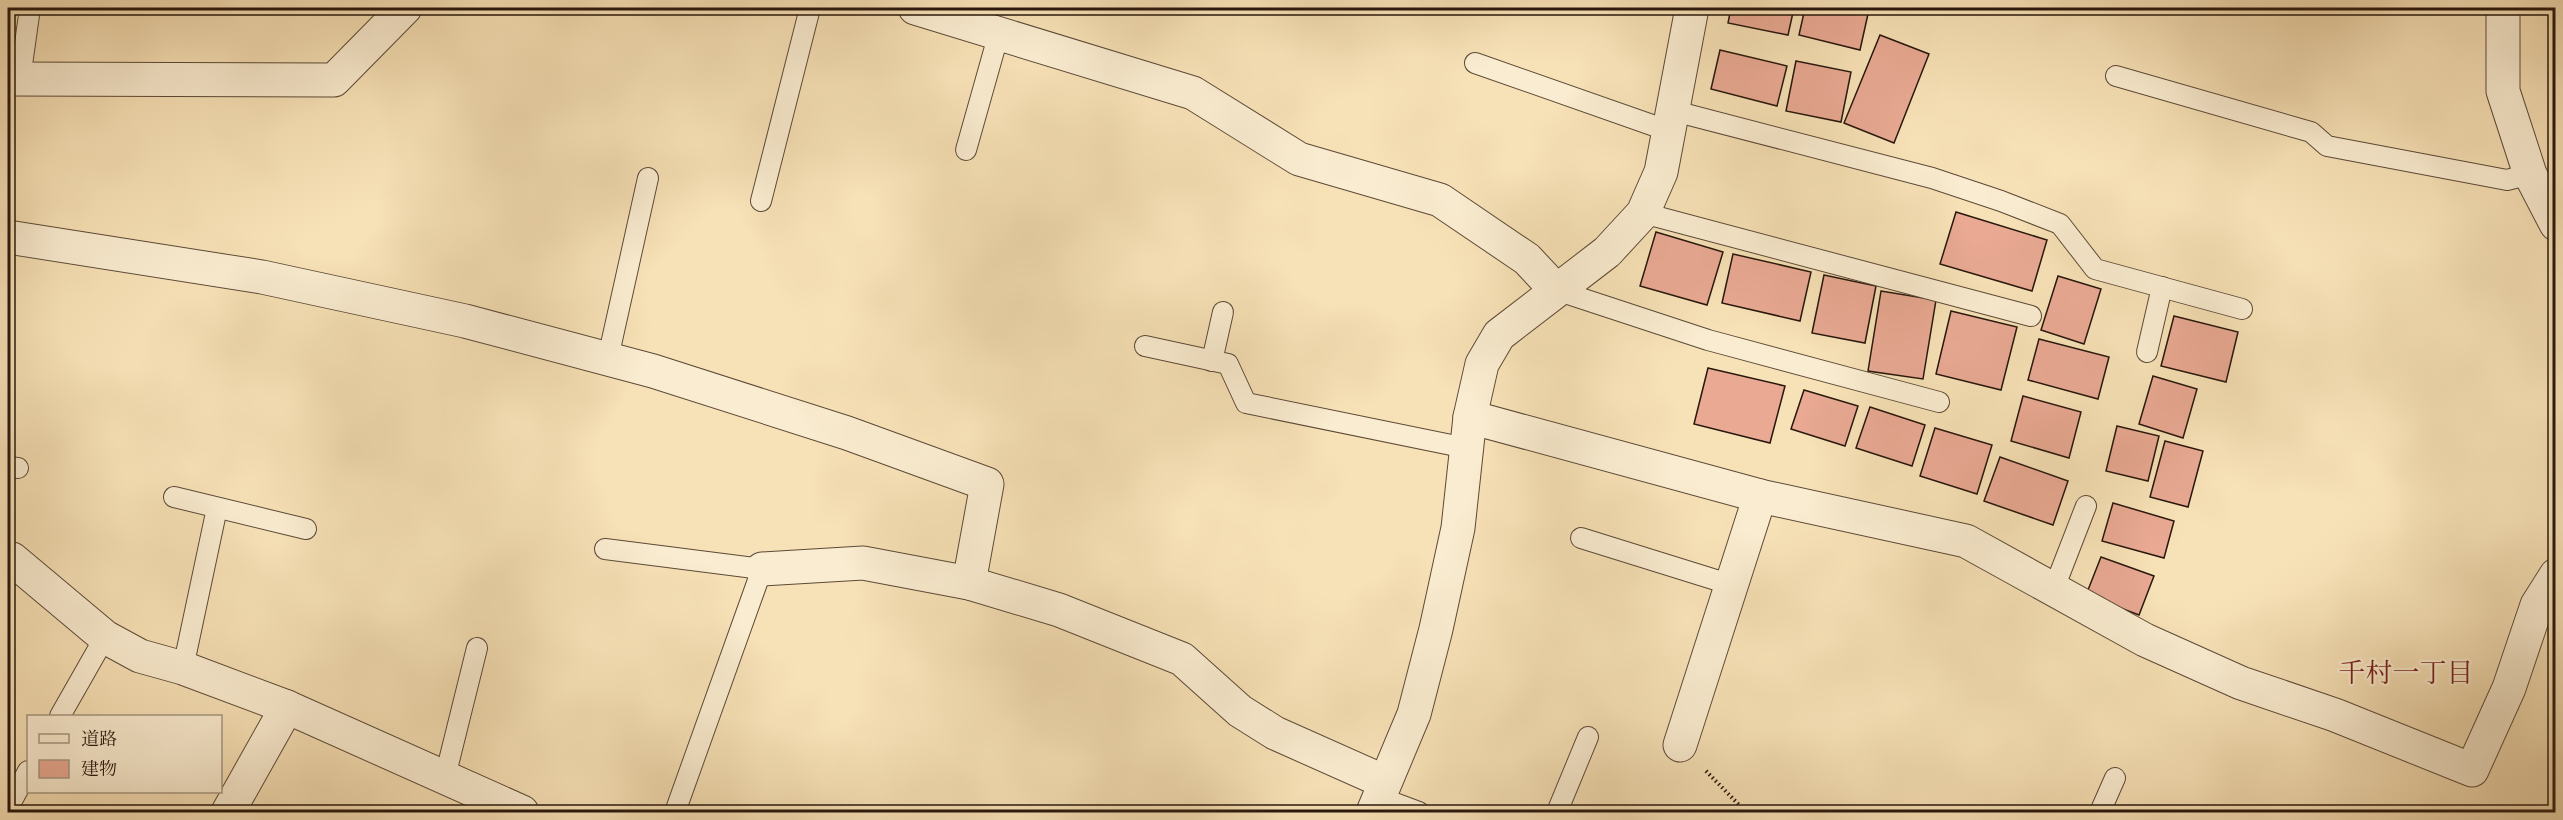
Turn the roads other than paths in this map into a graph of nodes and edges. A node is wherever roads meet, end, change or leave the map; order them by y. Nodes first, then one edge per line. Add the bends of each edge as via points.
1 (30, 8) edge
2 (405, 8) edge
3 (810, 8) edge
4 (915, 8) edge
5 (1692, 8) edge
6 (2503, 8) edge
7 (999, 33) junction
8 (1475, 63) dead end
9 (2116, 76) dead end
10 (14, 79) edge
11 (1672, 121) junction
12 (966, 150) dead end
13 (2530, 174) junction
14 (648, 178) dead end
15 (761, 201) dead end
16 (1643, 213) junction
17 (2556, 224) edge
18 (8, 237) edge
19 (2162, 287) junction
20 (1556, 290) junction
21 (2242, 309) dead end
22 (1223, 312) dead end
23 (2031, 316) dead end
24 (1145, 345) dead end
25 (2147, 352) dead end
26 (608, 358) junction
27 (1212, 361) junction
28 (1939, 402) dead end
29 (1468, 433) junction
30 (1760, 496) junction
31 (174, 498) dead end
32 (2085, 506) dead end
33 (217, 508) junction
34 (306, 530) dead end
35 (1581, 538) dead end
36 (605, 549) dead end
37 (8, 559) edge
38 (762, 569) junction
39 (2556, 575) edge
40 (969, 584) junction
41 (1732, 585) junction
42 (2053, 591) junction
43 (105, 637) junction
44 (477, 648) dead end
45 (183, 668) junction
46 (287, 707) junction
47 (61, 715) edge
48 (1588, 737) dead end
49 (1680, 745) road end
50 (27, 773) edge
51 (445, 777) junction
52 (2115, 778) dead end
53 (1379, 797) edge
54 (8, 808) edge
55 (228, 813) edge
56 (522, 813) edge
57 (675, 813) edge
58 (1419, 813) edge
59 (1557, 813) edge
60 (2100, 813) edge

1 - 10 lane
2 - 10 street via 334,80
3 - 15 lane
4 - 7 street
5 - 11 street
6 - 13 street via 2503,92
7 - 12 lane
7 - 20 street via 1193,93 1299,159 1440,201 1527,259
8 - 11 lane
9 - 13 lane via 2311,132 2327,146 2507,180
11 - 16 street via 1661,172
11 - 19 lane via 1932,178 2001,201 2060,224 2095,269
13 - 17 street
14 - 26 lane
16 - 20 street via 1607,252
16 - 23 lane
18 - 26 street via 262,277 465,321
19 - 21 lane
19 - 25 lane
20 - 28 lane via 1708,340
20 - 29 street via 1499,335 1482,364
22 - 27 lane
24 - 27 lane
26 - 40 street via 847,433 987,484
27 - 29 lane via 1228,364 1246,403
29 - 30 street
29 - 53 street via 1458,528 1436,629 1414,714
30 - 41 street
30 - 42 street via 1966,541
31 - 33 lane
32 - 42 lane
33 - 34 lane
33 - 45 lane
35 - 41 lane
36 - 38 lane
37 - 43 street
38 - 40 street via 863,563
38 - 57 lane
39 - 42 street via 2537,605 2509,688 2472,770 2241,683 2145,640
40 - 53 street via 1059,610 1182,659 1240,711
41 - 49 street
43 - 45 street via 140,656
43 - 47 lane
44 - 51 lane
45 - 46 street
46 - 51 street
46 - 55 street
48 - 59 lane
50 - 54 lane
51 - 56 street
52 - 60 lane
53 - 58 lane

